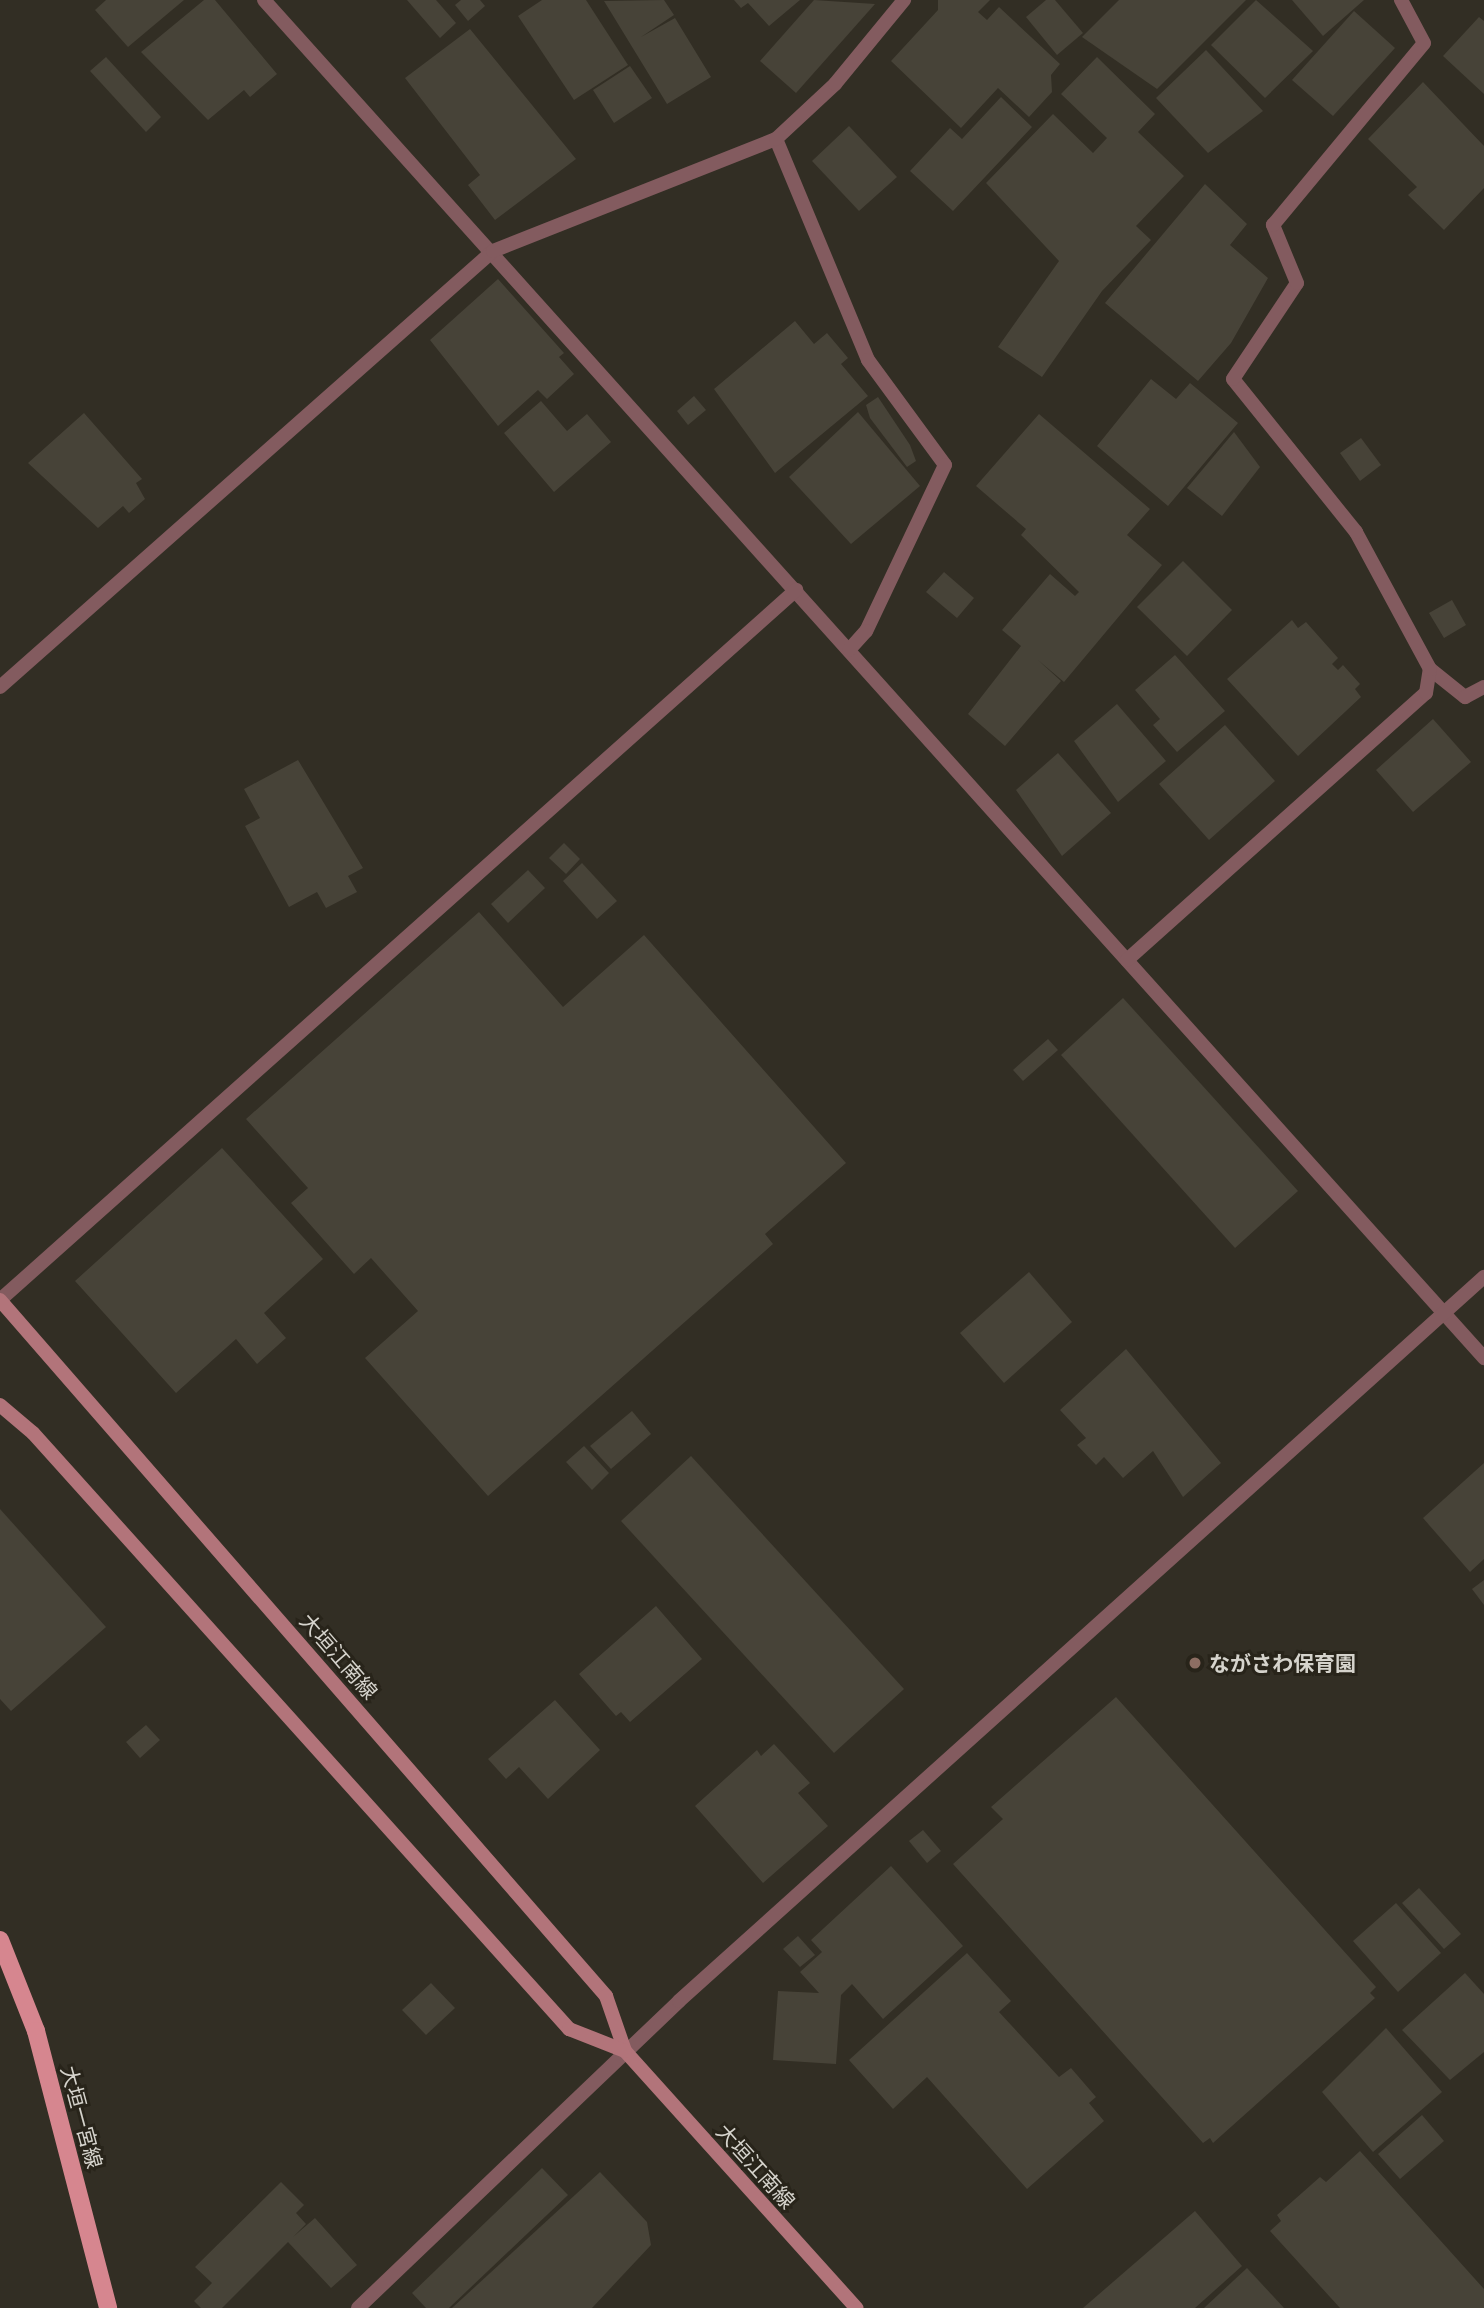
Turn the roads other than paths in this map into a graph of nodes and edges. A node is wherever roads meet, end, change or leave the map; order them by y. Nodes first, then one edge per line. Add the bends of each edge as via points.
1 (264, 0) edge
2 (904, 0) edge
3 (1401, 0) edge
4 (776, 139) junction
5 (493, 251) junction
6 (796, 590) junction
7 (849, 650) junction
8 (1430, 669) junction
9 (0, 687) edge
10 (1484, 687) edge
11 (1128, 960) junction
12 (1484, 1277) edge
13 (0, 1300) edge
14 (1443, 1313) junction
15 (1484, 1358) edge
16 (0, 1405) edge
17 (0, 1940) edge
18 (625, 2051) junction
19 (108, 2308) edge
20 (358, 2308) edge
21 (856, 2308) edge

1 - 5 street
2 - 4 street via 835,84
3 - 8 street via 1424,43 1273,225 1297,283 1233,379 1356,532
4 - 5 street
4 - 7 street via 868,360 945,465 866,631
5 - 6 street
5 - 9 street
6 - 7 street
6 - 13 street
7 - 11 street
8 - 10 street via 1465,696
8 - 11 street via 1426,694
11 - 14 street
12 - 14 street
13 - 18 main road, 大垣江南線 via 606,1996
14 - 15 street
14 - 18 street
16 - 18 main road, 大垣江南線 via 33,1433 569,2029
17 - 19 main road, 大垣一宮線 via 36,2031
18 - 20 street
18 - 21 main road, 大垣江南線

